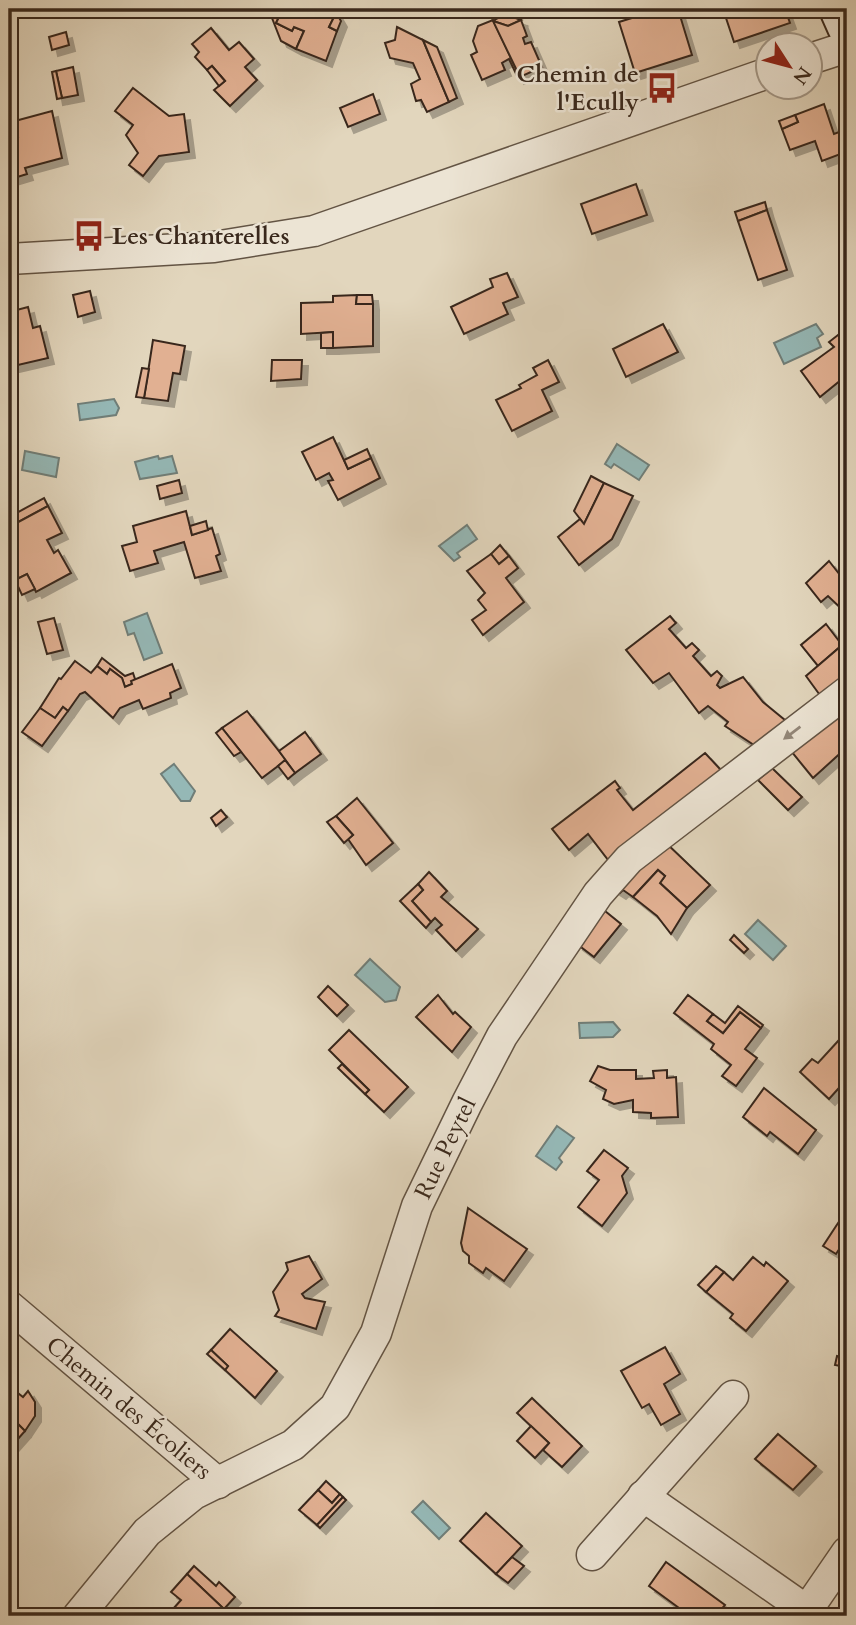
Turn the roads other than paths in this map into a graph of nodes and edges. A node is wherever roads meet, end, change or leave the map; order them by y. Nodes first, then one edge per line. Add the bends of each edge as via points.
1 (839, 9) edge
2 (847, 27) edge
3 (847, 47) edge
4 (824, 54) edge
5 (754, 78) edge
6 (9, 259) edge
7 (847, 692) edge
8 (9, 1306) edge
9 (733, 1396) dead end
10 (218, 1483) junction
11 (643, 1496) junction
12 (847, 1552) edge
13 (592, 1555) dead end
14 (804, 1613) edge
15 (78, 1616) edge

1 - 2 main road
3 - 4 street
5 - 6 street via 314,231 214,247
7 -> 10 street, Rue Peytel via 629,859 598,894 502,1036 467,1103 417,1206 376,1333 335,1407 293,1445
8 - 10 street, Chemin des Écoliers
9 - 11 street
10 - 15 street, Rue Peytel via 194,1494 147,1532
11 - 13 street
11 - 14 street
12 - 14 street

